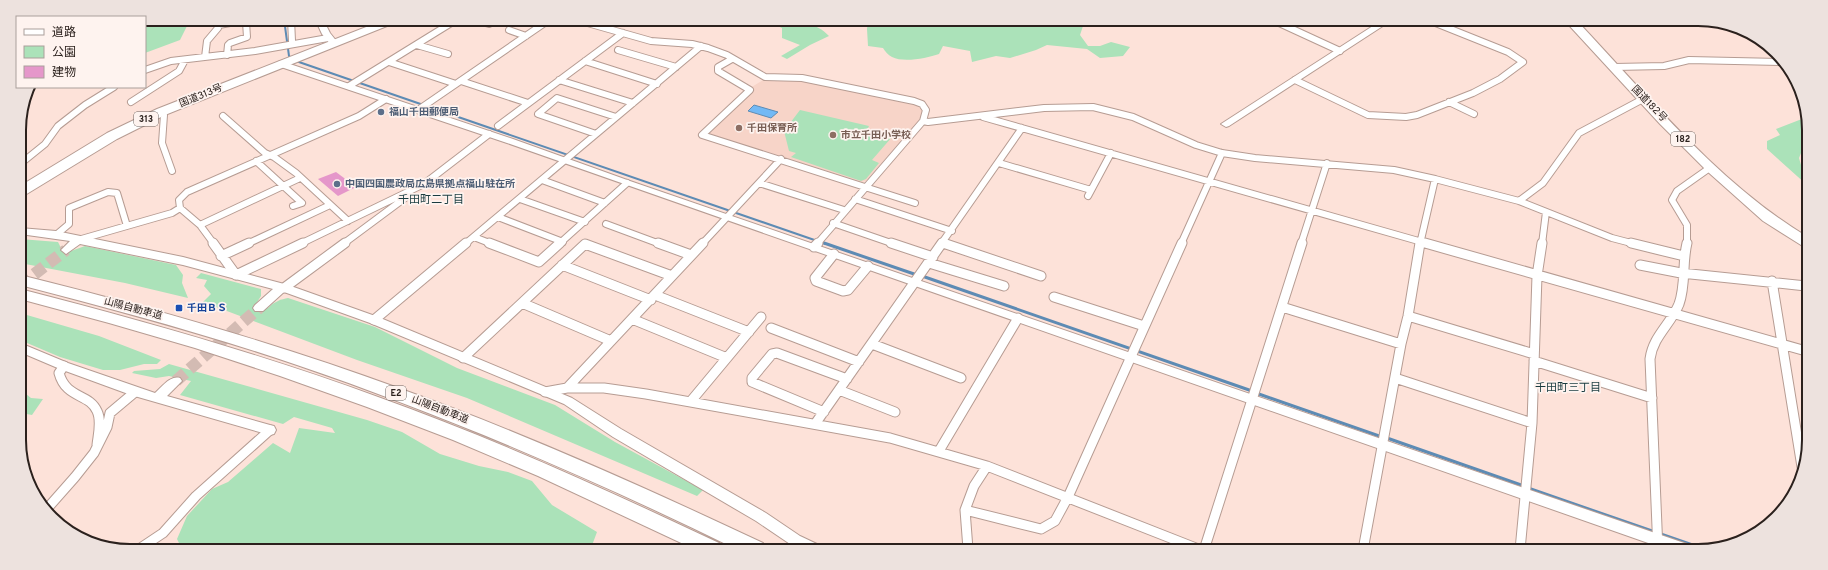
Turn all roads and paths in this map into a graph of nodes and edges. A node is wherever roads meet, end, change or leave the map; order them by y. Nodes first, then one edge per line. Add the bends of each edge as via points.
1 (217, 26) edge
2 (246, 26) edge
3 (291, 26) edge
4 (325, 26) edge
5 (374, 26) edge
6 (447, 26) edge
7 (540, 26) edge
8 (602, 26) edge
9 (1285, 26) edge
10 (1379, 26) edge
11 (1443, 26) edge
12 (1575, 26) edge
13 (1583, 26) edge
14 (610, 28) joint
15 (508, 30) dead end
16 (623, 33) junction
17 (526, 36) junction
18 (331, 40) junction
19 (291, 43) junction
20 (417, 45) junction
21 (701, 46) junction
22 (618, 50) dead end
23 (1340, 51) junction
24 (448, 54) dead end
25 (227, 55) junction
26 (205, 57) junction
27 (732, 59) junction
28 (185, 60) junction
29 (290, 60) junction
30 (585, 61) junction
31 (389, 62) junction
32 (1777, 62) edge
33 (676, 67) junction
34 (1619, 67) junction
35 (146, 70) edge
36 (559, 80) junction
37 (1295, 80) junction
38 (458, 83) junction
39 (657, 84) junction
40 (351, 85) junction
41 (112, 88) edge
42 (386, 99) junction
43 (1643, 100) junction
44 (131, 102) dead end
45 (1449, 102) junction
46 (528, 103) junction
47 (633, 103) junction
48 (422, 107) junction
49 (161, 112) junction
50 (1474, 114) dead end
51 (223, 116) dead end
52 (982, 116) junction
53 (616, 117) junction
54 (923, 120) junction
55 (1226, 124) dead end
56 (498, 126) dead end
57 (1022, 128) junction
58 (489, 134) junction
59 (596, 134) junction
60 (1111, 153) junction
61 (1222, 153) junction
62 (269, 155) junction
63 (568, 158) junction
64 (781, 159) junction
65 (26, 160) edge
66 (256, 161) junction
67 (999, 163) junction
68 (1327, 163) junction
69 (1712, 167) junction
70 (172, 171) dead end
71 (300, 178) junction
72 (1435, 179) junction
73 (542, 180) junction
74 (1210, 182) junction
75 (627, 183) junction
76 (759, 183) junction
77 (424, 184) junction
78 (283, 186) junction
79 (866, 187) junction
80 (26, 188) edge
81 (520, 199) junction
82 (855, 199) junction
83 (1519, 201) junction
84 (605, 203) junction
85 (914, 203) dead end
86 (293, 206) dead end
87 (330, 206) junction
88 (180, 208) junction
89 (844, 210) junction
90 (1312, 211) junction
91 (1546, 212) junction
92 (731, 214) junction
93 (498, 217) junction
94 (348, 221) junction
95 (585, 222) junction
96 (834, 223) junction
97 (606, 224) dead end
98 (200, 225) junction
99 (127, 226) junction
100 (1802, 229) edge
101 (952, 230) junction
102 (26, 232) edge
103 (56, 235) junction
104 (474, 237) junction
105 (1802, 239) edge
106 (78, 240) junction
107 (563, 242) junction
108 (1420, 242) junction
109 (817, 243) junction
110 (942, 243) junction
111 (66, 250) tunnel mouth
112 (834, 254) junction
113 (691, 255) junction
114 (221, 256) junction
115 (1684, 256) junction
116 (931, 260) junction
117 (562, 265) junction
118 (1640, 265) dead end
119 (868, 266) junction
120 (1683, 273) junction
121 (236, 275) junction
122 (672, 276) junction
123 (1041, 276) dead end
124 (1537, 276) junction
125 (918, 278) junction
126 (1772, 281) junction
127 (26, 282) edge
128 (1802, 285) edge
129 (1004, 286) dead end
130 (283, 288) junction
131 (26, 296) edge
132 (653, 297) junction
133 (1054, 297) dead end
134 (522, 303) junction
135 (1282, 307) junction
136 (259, 308) tunnel mouth
137 (1674, 314) junction
138 (1408, 316) junction
139 (761, 317) dead end
140 (1018, 318) junction
141 (632, 319) junction
142 (374, 320) junction
143 (1144, 326) junction
144 (771, 328) dead end
145 (749, 332) junction
146 (611, 341) junction
147 (872, 344) junction
148 (1401, 344) junction
149 (1782, 344) junction
150 (26, 350) edge
151 (1802, 350) edge
152 (1132, 353) junction
153 (463, 358) junction
154 (727, 358) junction
155 (1534, 358) junction
156 (859, 362) junction
157 (64, 366) junction
158 (961, 378) dead end
159 (1395, 378) junction
160 (847, 379) junction
161 (176, 381) tunnel mouth
162 (567, 388) junction
163 (839, 390) junction
164 (135, 392) junction
165 (545, 392) junction
166 (1254, 395) junction
167 (157, 398) junction
168 (1652, 398) junction
169 (691, 401) junction
170 (824, 412) junction
171 (895, 412) dead end
172 (1532, 423) junction
173 (815, 424) junction
174 (270, 430) joint
175 (1383, 440) junction
176 (97, 446) junction
177 (939, 451) junction
178 (1801, 455) edge
179 (987, 466) junction
180 (1525, 489) junction
181 (1068, 497) junction
182 (49, 506) edge
183 (965, 510) junction
184 (1658, 539) edge
185 (146, 544) edge
186 (703, 544) edge
187 (745, 544) edge
188 (803, 544) edge
189 (968, 544) edge
190 (1186, 544) edge
191 (1206, 544) edge
192 (1364, 544) edge
193 (1520, 544) edge
194 (1671, 544) edge

1 - 26 street via 208,41
2 - 25 street via 247,37 228,45
3 - 19 street
4 - 18 street
5 - 18 highway, 国道313号 / 313
6 - 20 street
7 - 17 street
8 - 14 street
9 - 23 street
10 - 23 street
11 - 45 street via 1508,52 1523,62 1513,71
12 - 34 highway, 国道182号 / 182
13 - 34 highway, 国道182号 / 182
14 - 16 street
15 - 17 street
16 - 21 street via 651,41
16 - 30 street
17 - 38 street
18 - 19 street
18 - 29 highway, 国道313号 / 313
19 - 25 street via 280,48
20 - 24 street
20 - 31 street
21 - 27 street
21 - 33 street
22 - 33 street
23 - 37 street
25 - 26 street
26 - 28 street
27 - 54 street via 765,77 802,78 914,101 922,104 926,110
27 - 64 street via 718,67 718,71 750,90 702,135
28 - 35 street
28 - 44 street via 179,70
29 - 40 street
29 - 49 highway, 国道313号 / 313
30 - 36 street
30 - 39 street
31 - 38 street
31 - 40 street
32 - 34 street via 1694,60 1664,66
33 - 39 street
34 - 43 highway, 国道182号 / 182
34 - 100 highway, 国道182号 / 182 via 1742,183 1777,213
36 - 46 street
36 - 47 street
37 - 45 street via 1368,115 1406,117
37 - 55 street
38 - 46 street
38 - 48 street
39 - 47 street
40 - 42 street
41 - 65 street via 58,126 45,144
42 - 48 street
42 - 62 street via 359,116
43 - 69 highway, 国道182号 / 182
43 - 83 street via 1579,133 1543,183
45 - 50 street
46 - 56 street
47 - 53 street
48 - 58 street
49 - 70 street via 164,115 162,143
49 - 80 highway, 国道313号 / 313 via 106,140
51 - 62 street
52 - 54 street via 928,122
52 - 57 street
52 - 61 street via 1044,108 1093,107 1133,117 1196,145
53 - 59 street
53 - 59 street via 558,98 538,114
54 - 79 street
57 - 60 street
57 - 67 street
58 - 63 street
58 - 77 street
59 - 63 street
60 - 67 street via 1089,193
60 - 74 street
61 - 68 street
61 - 74 street
62 - 66 street
62 - 71 street
63 - 73 street
63 - 75 street
64 - 76 street
64 - 79 street
66 - 78 street
66 - 88 street via 187,192 179,200
67 - 101 street
68 - 72 street via 1394,170
68 - 90 street
69 - 105 highway, 国道182号 / 182 via 1764,215
69 - 115 street via 1677,191 1672,200 1688,229
71 - 78 street
71 - 87 street
72 - 83 street
72 - 108 street
73 - 81 street
73 - 84 street
74 - 90 street
74 - 143 street
75 - 84 street
75 - 92 street
76 - 89 street
76 - 92 street
77 - 94 street
77 - 130 street
78 - 86 street via 302,203
78 - 98 street
79 - 82 street
79 - 85 street
81 - 93 street
81 - 95 street
82 - 89 street
82 - 101 street
83 - 91 street
84 - 95 street
87 - 94 street
87 - 114 street
88 - 98 street
88 - 99 street via 163,217
89 - 96 street
90 - 108 street
90 - 135 street
91 - 115 street via 1612,238
91 - 124 street
92 - 109 street
92 - 113 street
93 - 104 street
93 - 107 street
94 - 121 street
95 - 107 street
96 - 109 street
96 - 116 street
97 - 113 street
98 - 114 street
99 - 103 street via 117,193 108,192 69,208 70,224
99 - 106 street
101 - 110 street
102 - 103 street
103 - 106 street
104 - 107 street via 537,263
104 - 142 street
106 - 111 street
106 - 121 street via 183,261
108 - 124 street
108 - 138 street
109 - 112 street
110 - 116 street
110 - 123 street
112 - 119 street
112 - 119 street via 815,278 816,281 843,291 848,290
113 - 122 street
114 - 121 street
115 - 120 street
116 - 125 street
116 - 129 street
117 - 122 street via 585,244
117 - 132 street
117 - 134 street
118 - 120 street
119 - 125 street
120 - 126 street
120 - 137 street via 1683,291
121 - 130 street
122 - 132 street
124 - 137 street
124 - 155 street
125 - 140 street
125 - 147 street
126 - 128 street
126 - 149 street
127 - 187 highway, 山陽自動車道 / E2 via 236,338 379,387 502,434 604,477
130 - 136 street
130 - 142 street
131 - 186 highway, 山陽自動車道 / E2 via 178,337 297,375 490,448
132 - 141 street
132 - 145 street
133 - 143 street
134 - 146 street
134 - 153 street
135 - 148 street
135 - 166 street
137 - 149 street
137 - 168 street via 1652,344 1649,356
138 - 148 street
138 - 155 street
139 - 145 street
140 - 152 street
140 - 177 street
141 - 146 street
141 - 154 street
142 - 153 street
143 - 152 street
144 - 156 street
145 - 154 street
146 - 162 street
147 - 156 street
147 - 158 street
148 - 159 street
149 - 151 street
149 - 178 street
150 - 157 street
152 - 166 street
152 - 181 street
153 - 165 street
154 - 169 street
155 - 168 street
155 - 172 street
156 - 160 street
157 - 164 street
157 - 176 street via 59,373 60,382 96,409 99,418
159 - 172 street
159 - 175 street
160 - 163 street
160 - 170 street via 777,353 772,354 752,378 752,382
161 - 167 street
162 - 165 street
162 - 169 street via 604,388
163 - 170 street
163 - 171 street
164 - 167 street
164 - 176 street via 110,413 109,426
165 - 188 street via 568,401 617,434
166 - 175 street
166 - 191 street
167 - 174 street
168 - 184 street
169 - 173 street
170 - 173 street
172 - 180 street
173 - 177 street via 890,438
174 - 185 street via 196,496 163,533
175 - 180 street
175 - 192 street
176 - 182 street
177 - 179 street
179 - 181 street
179 - 183 street via 974,486
180 - 184 street
180 - 193 street
181 - 183 street via 1055,522 1041,529
181 - 190 street
183 - 189 street
184 - 194 street

